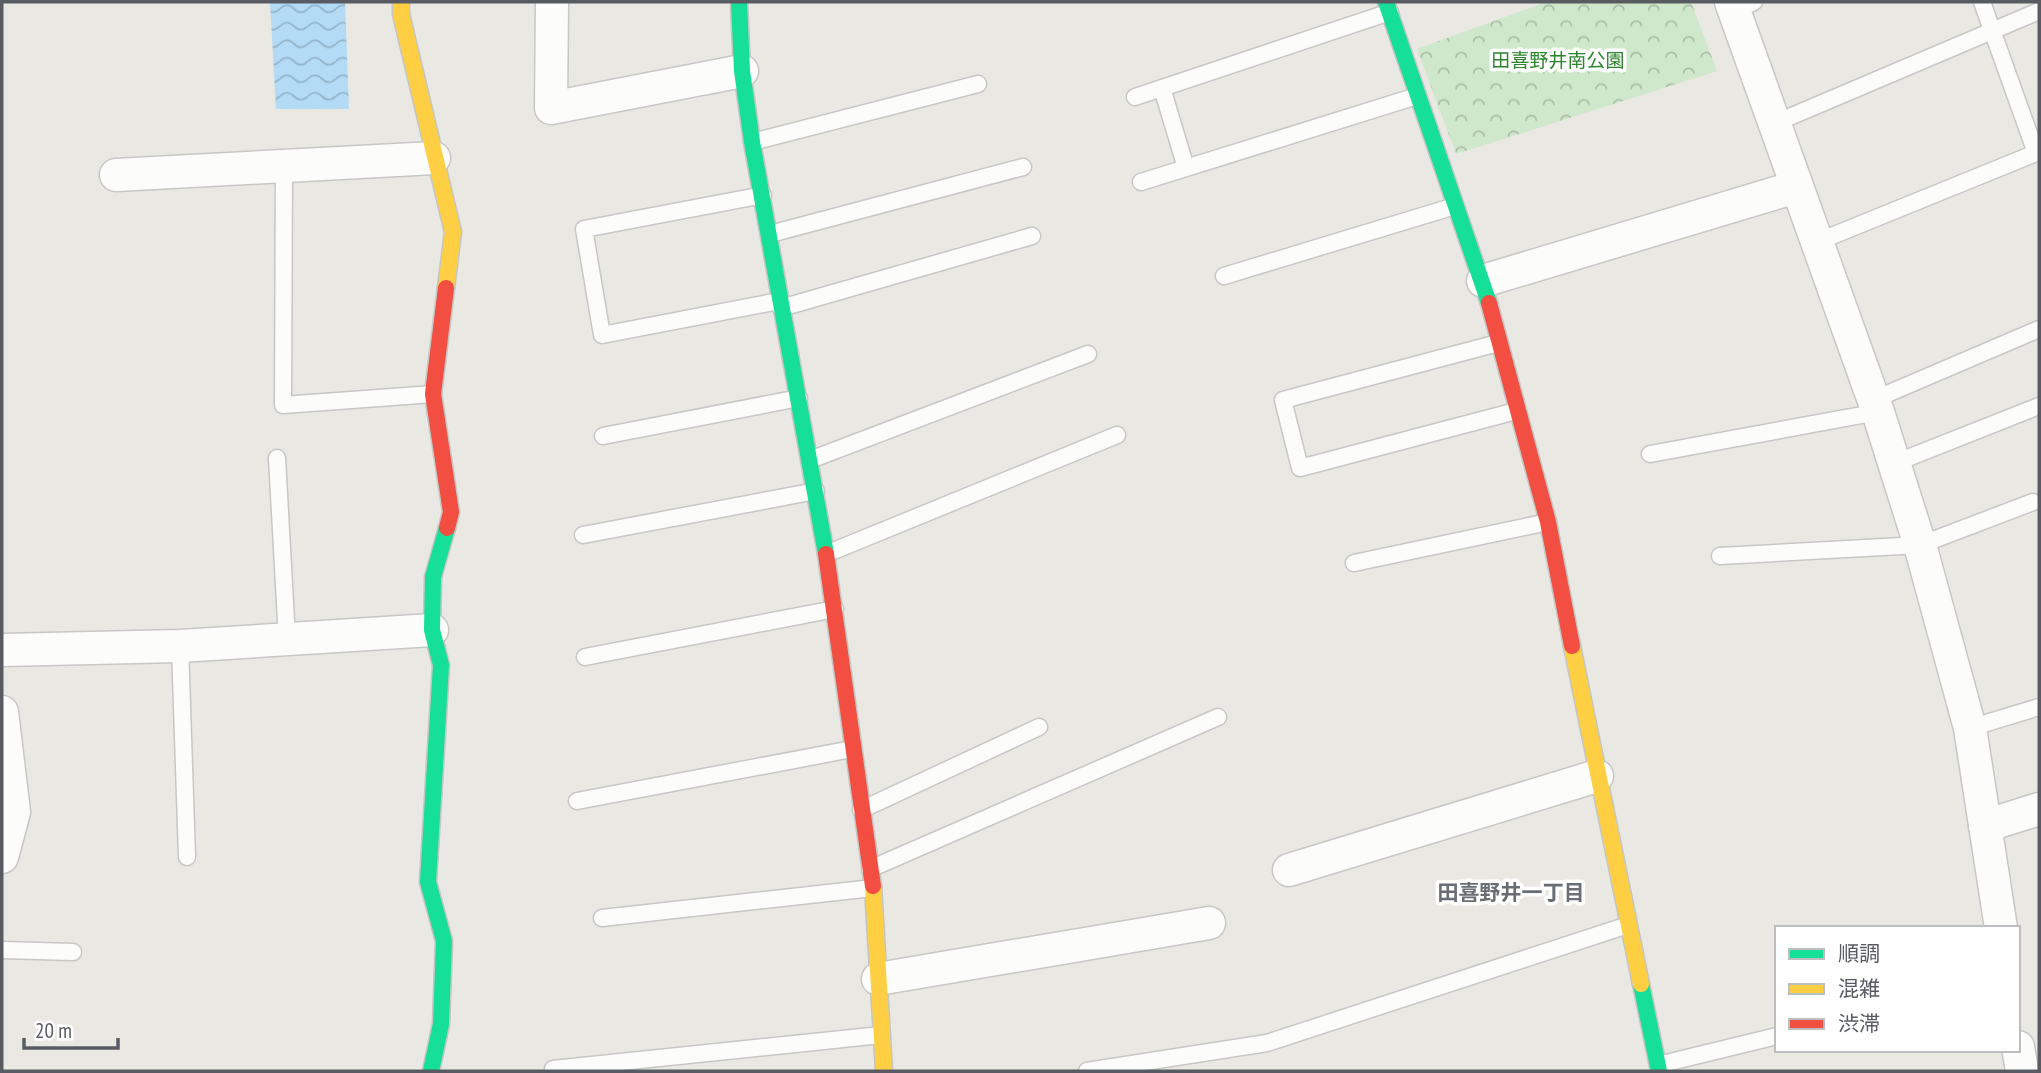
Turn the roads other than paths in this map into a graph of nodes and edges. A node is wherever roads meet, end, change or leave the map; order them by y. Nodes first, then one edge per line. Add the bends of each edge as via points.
1 (401, 2) edge
2 (552, 2) edge
3 (739, 2) edge
4 (1982, 2) edge
5 (1739, 5) edge
6 (1388, 7) edge
7 (2039, 10) edge
8 (1993, 30) junction
9 (742, 71) junction
10 (978, 84) dead end
11 (1162, 88) junction
12 (1417, 96) junction
13 (1135, 97) dead end
14 (1773, 124) junction
15 (752, 142) junction
16 (2038, 157) edge
17 (434, 158) junction
18 (284, 165) junction
19 (1023, 167) dead end
20 (1186, 168) junction
21 (116, 175) dead end
22 (1141, 182) dead end
23 (1796, 187) junction
24 (763, 195) junction
25 (1455, 206) junction
26 (770, 234) junction
27 (1032, 236) dead end
28 (1817, 242) junction
29 (1224, 276) dead end
30 (1483, 281) junction
31 (780, 304) junction
32 (2039, 329) edge
33 (1498, 343) junction
34 (1088, 354) dead end
35 (433, 394) junction
36 (799, 398) junction
37 (1875, 406) junction
38 (2039, 406) edge
39 (1516, 411) junction
40 (1117, 435) dead end
41 (603, 436) dead end
42 (1650, 454) dead end
43 (277, 458) dead end
44 (810, 460) junction
45 (1895, 463) junction
46 (816, 491) junction
47 (2032, 502) dead end
48 (1548, 522) junction
49 (583, 535) dead end
50 (1920, 545) junction
51 (826, 554) junction
52 (1720, 556) dead end
53 (1354, 563) dead end
54 (835, 609) junction
55 (432, 630) junction
56 (287, 639) junction
57 (180, 646) junction
58 (2, 650) edge
59 (585, 657) dead end
60 (2039, 707) edge
61 (1218, 717) dead end
62 (2, 723) edge
63 (1039, 727) dead end
64 (1970, 728) junction
65 (852, 749) junction
66 (1597, 776) junction
67 (577, 801) dead end
68 (2039, 809) edge
69 (861, 810) junction
70 (1985, 826) junction
71 (2, 857) edge
72 (187, 857) dead end
73 (870, 869) junction
74 (1289, 870) dead end
75 (873, 888) junction
76 (602, 918) dead end
77 (1209, 923) dead end
78 (1630, 924) junction
79 (2001, 926) edge
80 (2, 950) edge
81 (73, 952) dead end
82 (878, 979) junction
83 (882, 1035) junction
84 (1775, 1037) edge
85 (2019, 1052) edge
86 (1659, 1068) edge
87 (553, 1069) dead end
88 (431, 1071) edge
89 (884, 1071) edge
90 (1087, 1071) edge
91 (2022, 1071) edge

1 - 17 street
2 - 9 street via 551,108
3 - 9 street
4 - 8 lane
5 - 14 street
6 - 11 lane
6 - 12 street
7 - 8 lane
8 - 14 lane
8 - 16 lane
9 - 15 street
10 - 15 lane
11 - 13 lane
11 - 20 lane
12 - 20 lane
12 - 25 street
14 - 23 street
15 - 24 street
16 - 28 lane
17 - 18 street
17 - 35 street via 453,232
18 - 21 street
18 - 35 lane via 283,405
19 - 26 lane
20 - 22 lane
23 - 28 street
23 - 30 street
24 - 26 street
24 - 31 lane via 584,229 602,335
25 - 29 lane
25 - 30 street
26 - 31 street
27 - 31 lane
28 - 37 street
30 - 33 street
31 - 36 street
32 - 37 lane
33 - 39 street
33 - 39 lane via 1283,400 1300,468
34 - 44 lane
35 - 55 street via 451,512 433,577
36 - 41 lane
36 - 44 street
37 - 42 lane
37 - 45 street
38 - 45 lane
39 - 48 street
40 - 51 lane
43 - 56 lane
44 - 46 street
45 - 50 street
46 - 49 lane
46 - 51 street
47 - 50 lane
48 - 53 lane
48 - 66 street
50 - 52 lane
50 - 64 street
51 - 54 street
54 - 59 lane
54 - 65 street
55 - 56 street
55 - 88 street via 441,665 428,883 444,941 441,1024
56 - 57 street
57 - 58 street
57 - 72 lane
60 - 64 lane
61 - 73 lane
62 - 71 street via 14,811
63 - 69 lane
64 - 70 street
65 - 67 lane
65 - 69 street
66 - 74 street
66 - 78 street
68 - 70 street
69 - 73 street
70 - 79 street
73 - 75 street
75 - 76 lane
75 - 82 street
77 - 82 street
78 - 86 street
78 - 90 lane via 1267,1043
80 - 81 lane
82 - 83 street
83 - 87 lane
83 - 89 street
84 - 86 lane
85 - 91 street

